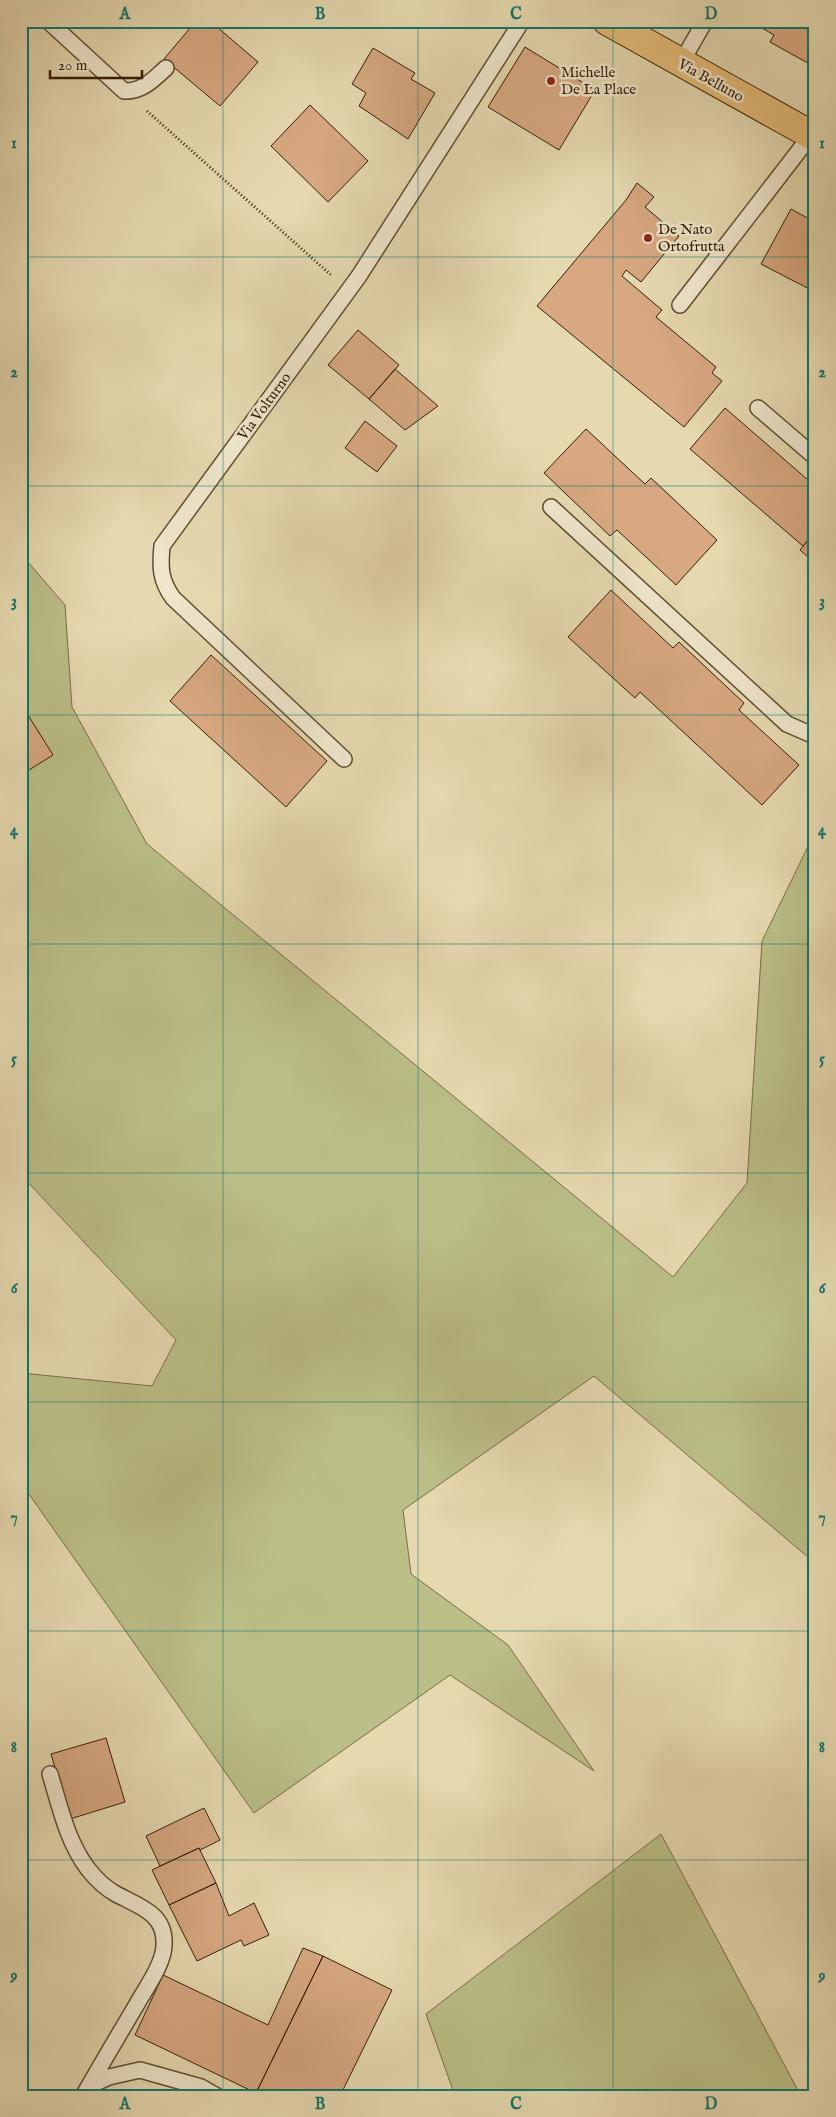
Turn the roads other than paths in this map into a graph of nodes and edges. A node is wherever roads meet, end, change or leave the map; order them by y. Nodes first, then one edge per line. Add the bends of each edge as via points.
1 (48, 21) edge
2 (522, 21) edge
3 (607, 21) edge
4 (705, 21) edge
5 (681, 63) junction
6 (166, 68) dead end
7 (814, 134) edge
8 (680, 305) dead end
9 (758, 408) dead end
10 (815, 457) edge
11 (551, 507) dead end
12 (815, 733) edge
13 (344, 759) dead end
14 (50, 1774) dead end
15 (86, 2091) edge
16 (216, 2096) edge

1 - 6 lane via 124,90 132,91 148,84
2 - 13 lane, Via Volturno via 349,291 162,546 160,563 164,585 173,598
3 - 5 main road, Via Belluno
4 - 5 lane
5 - 7 main road, Via Belluno
7 - 8 lane
9 - 10 lane
11 - 12 lane via 787,724
14 - 15 lane via 69,1837 87,1868 116,1894 143,1906 156,1918 164,1933 164,1947 155,1972
15 - 16 lane via 109,2077 140,2070 201,2087

